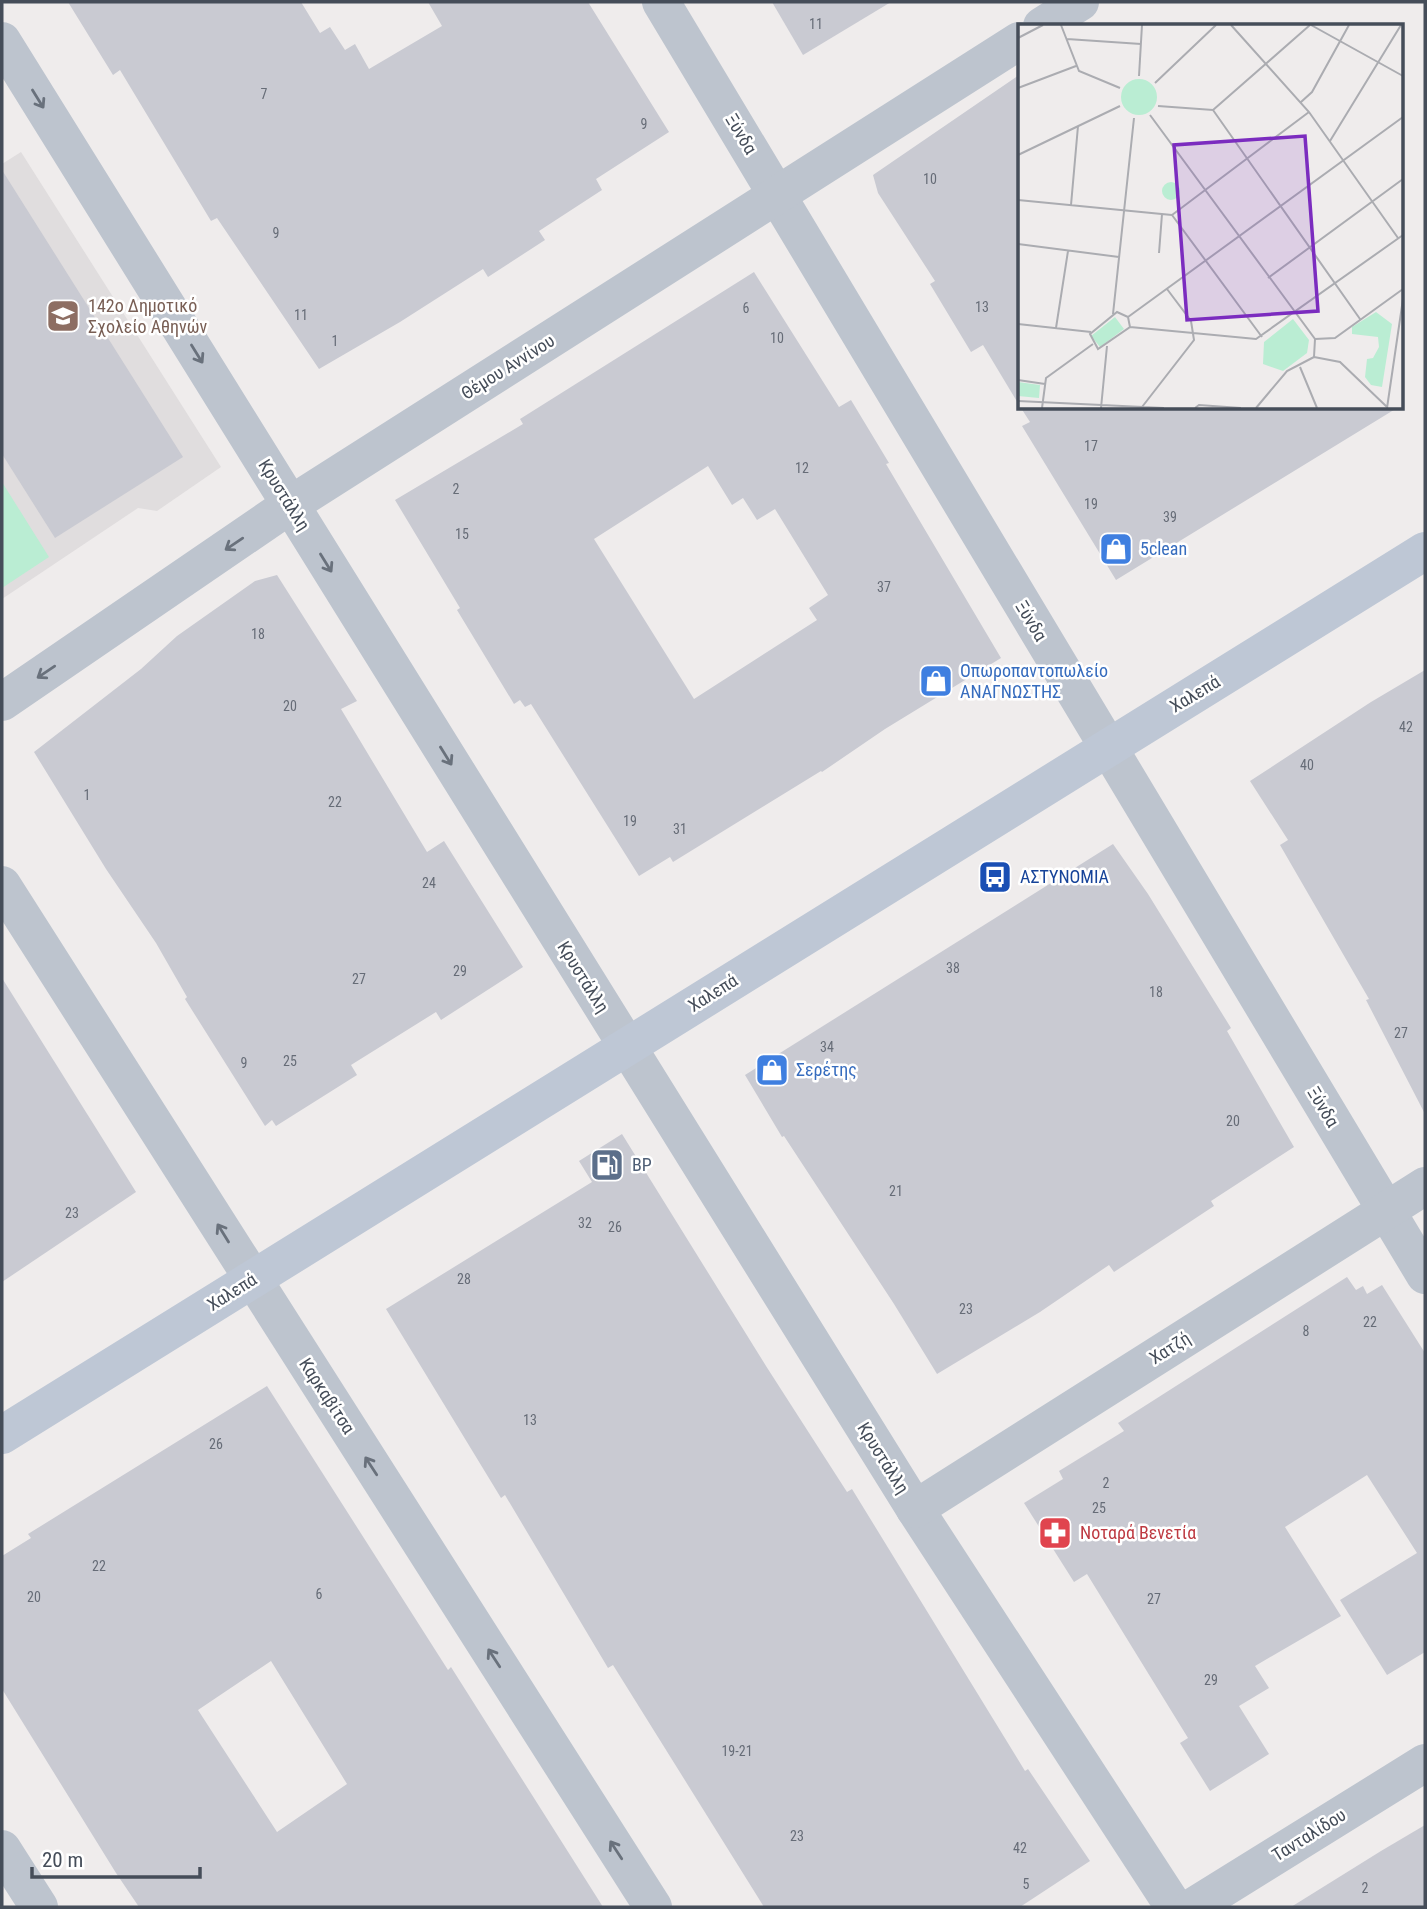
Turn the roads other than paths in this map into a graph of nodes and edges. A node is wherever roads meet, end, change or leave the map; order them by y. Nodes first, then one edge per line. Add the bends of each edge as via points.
1 (661, 2) edge
2 (1080, 2) edge
3 (1044, 24) edge
4 (2, 41) edge
5 (1018, 42) edge
6 (778, 195) junction
7 (290, 505) junction
8 (1425, 551) edge
9 (2, 702) edge
10 (1107, 748) junction
11 (2, 885) edge
12 (626, 1046) junction
13 (1425, 1186) edge
14 (1386, 1211) junction
15 (1425, 1275) edge
16 (252, 1279) junction
17 (2, 1435) edge
18 (915, 1509) junction
19 (1425, 1763) edge
20 (2, 1849) edge
21 (39, 1907) edge
22 (653, 1907) edge
23 (1174, 1907) edge
24 (1193, 1907) edge

1 - 6 street, Ξύνδα
2 - 3 street
4 -> 7 street, Κρυστάλλη
5 - 6 street, Θέμου Αννίνου
6 - 7 street, Θέμου Αννίνου
6 - 10 street, Ξύνδα
7 -> 9 street, Θέμου Αννίνου
7 -> 12 street, Κρυστάλλη
8 - 10 street, Χαλεπά
10 - 12 street, Χαλεπά
10 - 14 street, Ξύνδα
16 -> 11 street, Καρκαβίτσα
12 - 16 street, Χαλεπά
12 - 18 street, Κρυστάλλη
13 - 14 street, Χατζή
14 - 15 street, Ξύνδα
14 - 18 street, Χατζή
16 - 17 street, Χαλεπά
22 -> 16 street, Καρκαβίτσα
18 - 23 street, Κρυστάλλη
19 - 24 street, Τανταλίδου
20 - 21 street

